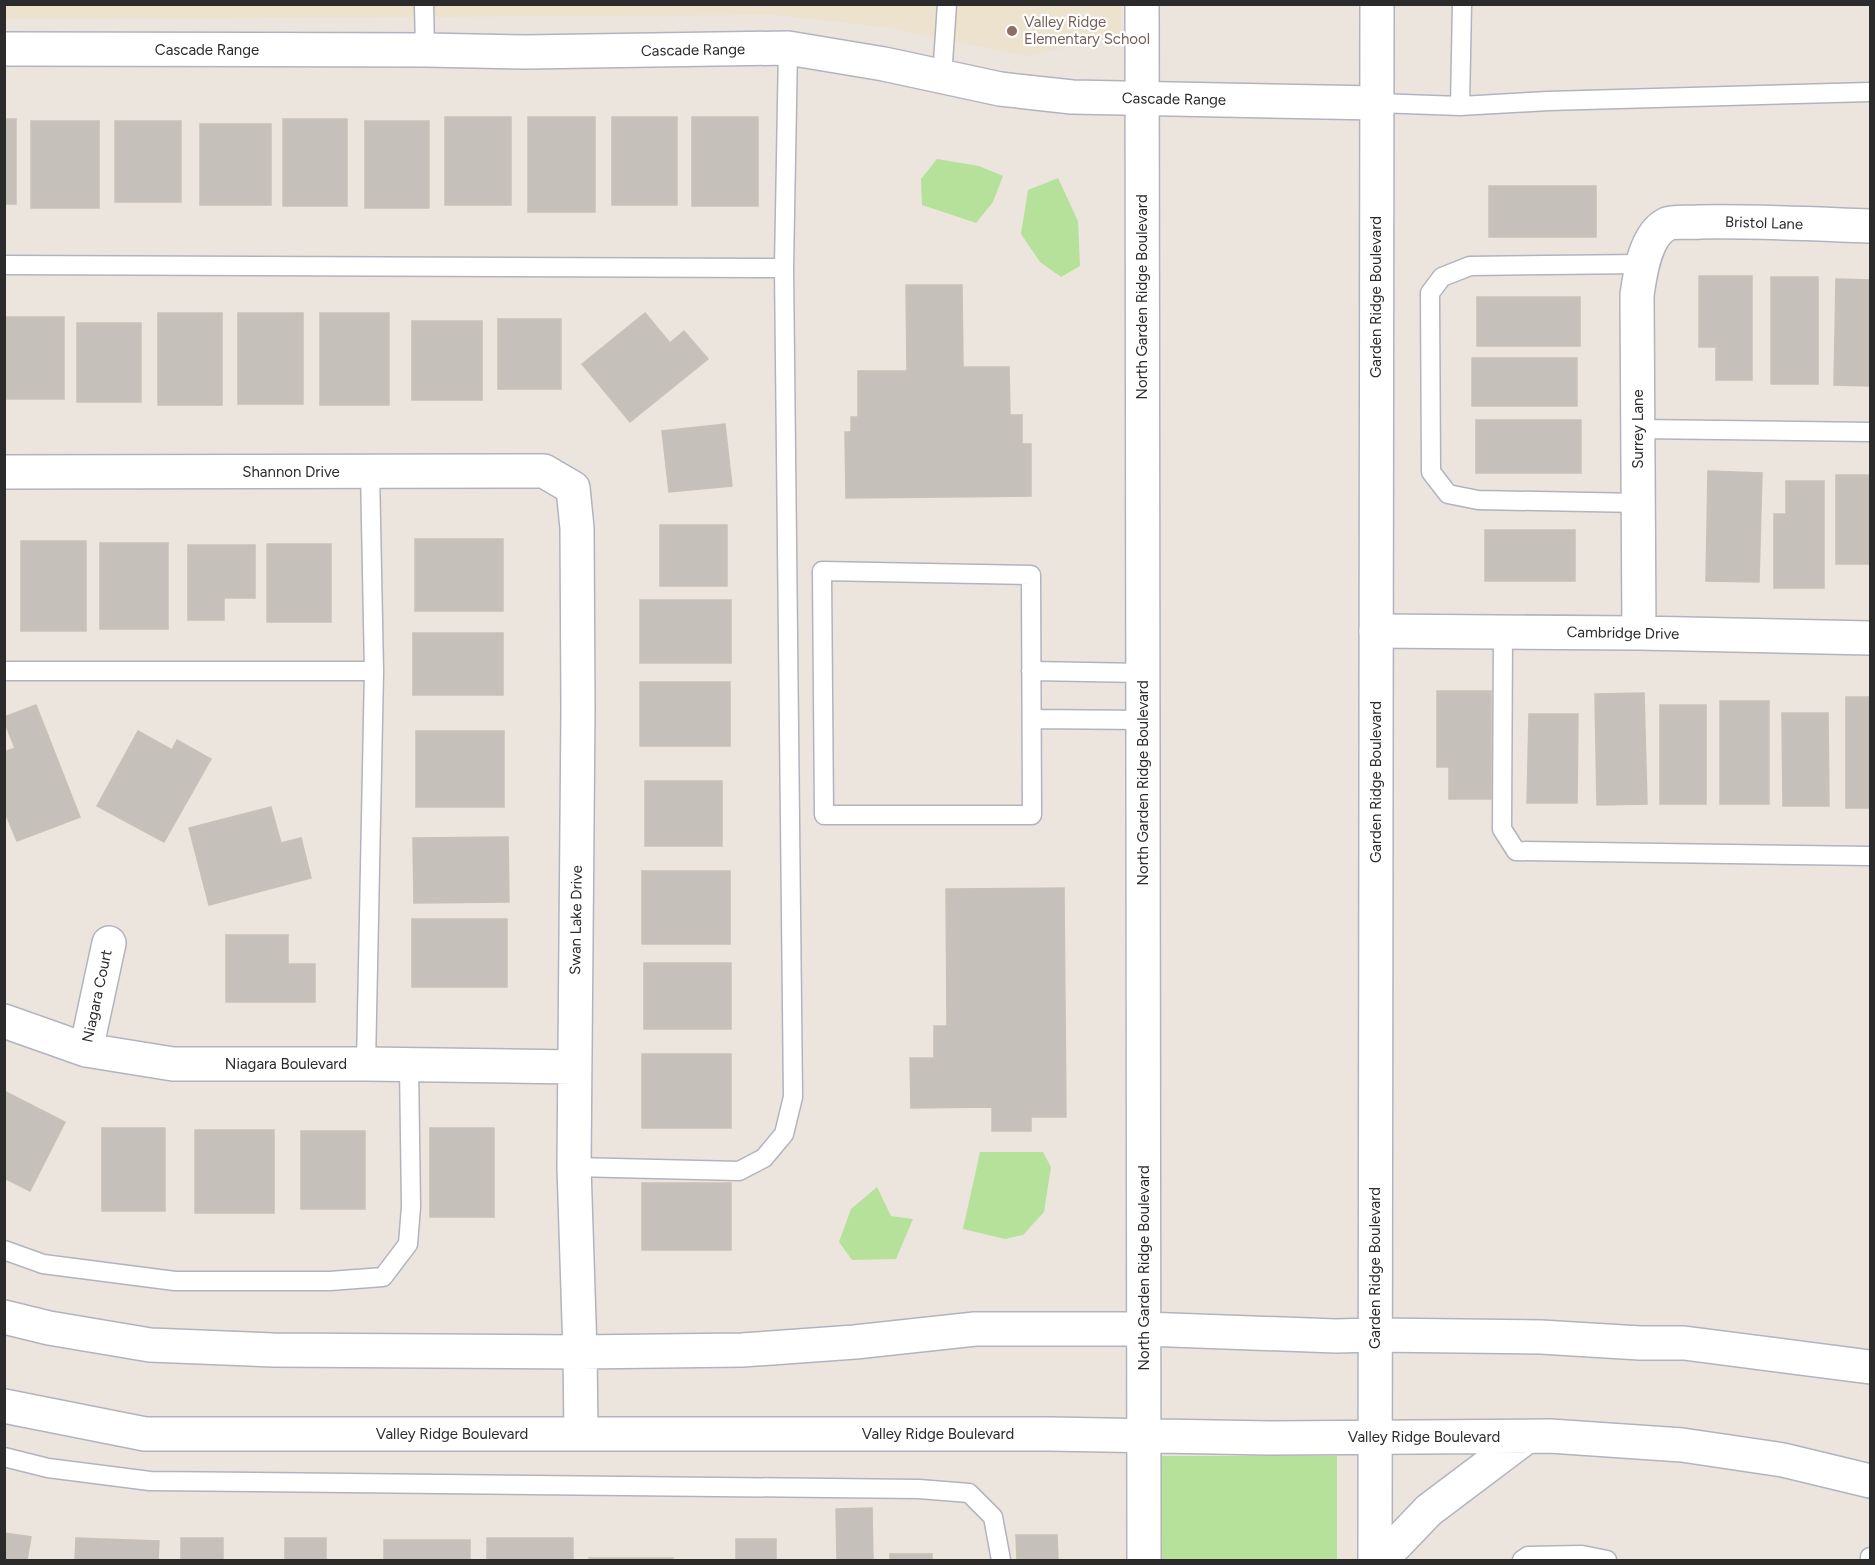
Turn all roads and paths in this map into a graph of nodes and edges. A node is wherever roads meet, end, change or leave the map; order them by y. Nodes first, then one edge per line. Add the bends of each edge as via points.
1 (424, 4) edge
2 (947, 4) edge
3 (1142, 4) edge
4 (1377, 4) edge
5 (1462, 4) edge
6 (788, 48) junction
7 (4, 49) edge
8 (425, 50) junction
9 (942, 77) junction
10 (1870, 93) edge
11 (1142, 98) junction
12 (1377, 103) junction
13 (1460, 106) junction
14 (1870, 226) edge
15 (1660, 230) joint
16 (1641, 264) junction
17 (4, 265) edge
18 (784, 268) junction
19 (1638, 429) junction
20 (1870, 432) edge
21 (370, 471) junction
22 (4, 472) edge
23 (573, 488) joint
24 (1639, 503) junction
25 (1376, 631) junction
26 (1503, 632) junction
27 (1639, 633) junction
28 (1870, 638) edge
29 (4, 671) edge
30 (374, 671) junction
31 (1032, 671) junction
32 (1143, 673) junction
33 (1032, 719) junction
34 (1143, 720) junction
35 (1870, 856) edge
36 (109, 943) dead end
37 (4, 1021) edge
38 (86, 1050) junction
39 (366, 1064) junction
40 (409, 1065) junction
41 (574, 1067) junction
42 (574, 1167) junction
43 (4, 1250) edge
44 (4, 1317) edge
45 (1144, 1329) junction
46 (1374, 1335) junction
47 (580, 1352) junction
48 (1870, 1367) edge
49 (4, 1406) edge
50 (581, 1434) junction
51 (1144, 1435) junction
52 (1526, 1437) junction
53 (1374, 1438) junction
54 (4, 1456) edge
55 (1870, 1481) edge
56 (1001, 1560) edge
57 (1144, 1560) edge
58 (1375, 1560) edge
59 (1381, 1560) edge
60 (1522, 1560) edge
61 (1607, 1560) edge

1 - 8 lane
2 - 9 lane
3 - 11 main road, North Garden Ridge Boulevard
4 - 12 main road, Garden Ridge Boulevard
5 - 13 lane
6 - 8 main road, Cascade Range
6 - 9 main road, Cascade Range
6 - 18 lane
7 - 8 main road, Cascade Range
9 - 11 main road, Cascade Range via 1039,94
10 - 13 lane via 1548,100
11 - 12 main road, Cascade Range
11 - 32 main road, North Garden Ridge Boulevard
12 - 13 lane
12 - 25 main road, Garden Ridge Boulevard
14 - 15 main road, Bristol Lane via 1724,222 1667,224
15 - 16 main road, Surrey Lane
16 - 19 main road, Surrey Lane via 1637,295
16 - 24 lane via 1470,266 1442,277 1430,292 1431,472 1448,494 1478,500
17 - 18 lane
18 - 42 lane via 793,1097 784,1134 764,1158 739,1171
19 - 20 lane
19 - 24 main road, Surrey Lane
21 - 22 main road, Shannon Drive
21 - 23 main road, Shannon Drive via 544,471
21 - 30 lane
23 - 41 main road, Swan Lake Drive via 578,528
24 - 27 main road, Surrey Lane
25 - 26 main road, Cambridge Drive
25 - 46 main road, Garden Ridge Boulevard
26 - 27 main road, Cambridge Drive
26 - 35 lane via 1502,829 1516,852
27 - 28 main road, Cambridge Drive
29 - 30 lane
30 - 39 lane
31 - 32 lane
31 - 33 lane
31 - 33 lane via 1030,575 822,571 824,815 1032,815
32 - 34 main road, North Garden Ridge Boulevard
33 - 34 lane
34 - 45 main road, North Garden Ridge Boulevard
36 - 38 main road, Niagara Court
37 - 38 main road, Niagara Boulevard
38 - 39 main road, Niagara Boulevard via 173,1064
39 - 40 main road, Niagara Boulevard
40 - 41 main road, Niagara Boulevard
40 - 43 lane via 408,1244 383,1277 175,1281 43,1264
41 - 42 main road, Swan Lake Drive
42 - 47 main road, Swan Lake Drive
44 - 47 main road via 150,1345
45 - 46 main road
45 - 47 main road via 975,1329 742,1350
45 - 51 main road, North Garden Ridge Boulevard
46 - 48 main road via 1684,1343
46 - 53 main road, Garden Ridge Boulevard
47 - 50 main road, Swan Lake Drive
49 - 50 main road, Valley Ridge Boulevard via 145,1434
50 - 51 main road, Valley Ridge Boulevard
51 - 53 main road, Valley Ridge Boulevard
51 - 57 main road, North Garden Ridge Boulevard
52 - 53 main road, Valley Ridge Boulevard
52 - 55 main road, Valley Ridge Boulevard via 1682,1445 1783,1460
52 - 59 main road via 1429,1510
53 - 58 main road, Garden Ridge Boulevard
54 - 56 lane via 48,1468 150,1481 919,1489 969,1493 993,1517
60 - 61 lane via 1528,1556 1582,1556

